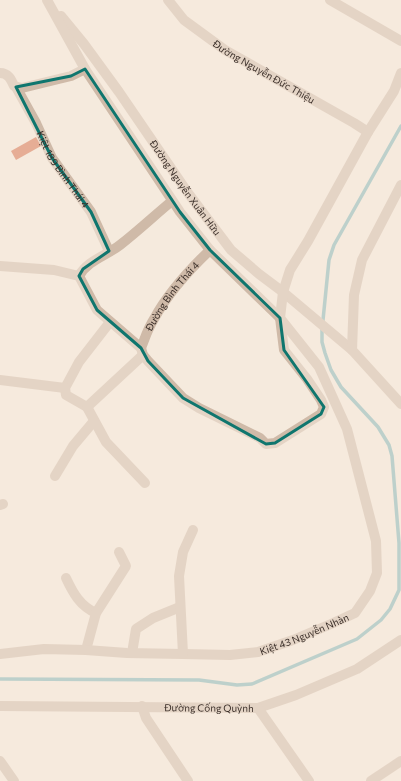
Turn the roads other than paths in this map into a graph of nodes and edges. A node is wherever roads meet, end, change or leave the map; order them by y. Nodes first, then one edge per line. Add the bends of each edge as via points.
1 (47, 0) edge
2 (168, 0) edge
3 (330, 0) edge
4 (401, 41) edge
5 (85, 69) junction
6 (0, 73) edge
7 (401, 73) edge
8 (16, 87) junction
9 (368, 132) junction
10 (401, 185) edge
11 (172, 201) junction
12 (210, 250) junction
13 (109, 251) junction
14 (0, 266) edge
15 (79, 276) junction
16 (283, 292) junction
17 (280, 318) junction
18 (110, 322) junction
19 (352, 350) junction
20 (142, 351) junction
21 (0, 380) edge
22 (385, 386) junction
23 (66, 388) junction
24 (401, 392) edge
25 (401, 404) edge
26 (87, 408) junction
27 (94, 421) junction
28 (55, 476) dead end
29 (145, 483) dead end
30 (192, 530) dead end
31 (119, 552) dead end
32 (66, 578) dead end
33 (180, 608) junction
34 (96, 613) junction
35 (401, 640) edge
36 (86, 650) junction
37 (132, 653) junction
38 (0, 654) edge
39 (182, 654) junction
40 (0, 706) edge
41 (142, 706) junction
42 (258, 708) junction
43 (0, 761) edge
44 (401, 761) edge
45 (186, 780) edge
46 (14, 781) edge
47 (309, 781) edge
48 (371, 781) edge

1 - 5 street, Đường Nguyễn Xuân Hữu
1 - 16 street, Đường Nguyễn Xuân Hữu via 84,44 179,181 231,250
2 - 9 street, Đường Nguyễn Đức Thiệu via 184,20 225,50
3 - 4 street
5 - 8 street via 71,76 22,88
5 - 11 street, Đường Nguyễn Xuân Hữu
6 - 8 street, Kiệt 189 Bình Thái 4 via 10,77
7 - 9 street via 394,91
8 - 13 street, Kiệt 189 Bình Thái 4 via 52,158 91,212
9 - 16 street via 290,270
10 - 19 street via 362,260 354,295
11 - 12 street, Đường Nguyễn Xuân Hữu
11 - 13 street via 119,246
12 - 17 street, Đường Nguyễn Xuân Hữu
12 - 20 street, Đường Bình Thái 4 via 190,269 169,296 153,320
13 - 15 street via 83,269
14 - 15 street via 54,270
15 - 18 street via 97,310
16 - 17 street
16 - 19 street, Đường Nguyễn Xuân Hữu
17 - 20 street via 284,350 307,379 324,407 321,414 276,443 266,444 260,438 183,398
17 - 39 street, Kiệt 43 Nguyễn Nhàn via 319,367 347,429 376,541 377,573 370,591 355,612 293,640 258,652
18 - 20 street
18 - 23 street via 79,362
19 - 22 street
20 - 26 street, Đường Bình Thái 4
21 - 23 street
22 - 24 street
22 - 25 street
23 - 26 street via 66,395
26 - 27 street
27 - 28 street via 72,446
27 - 29 street via 106,442
30 - 33 street via 183,552 179,576
31 - 34 street via 126,566
32 - 34 street via 74,595
33 - 37 street via 153,618 136,629
33 - 39 street
34 - 36 street
35 - 42 street, Đường Cống Quỳnh via 357,669
36 - 37 street, Kiệt 43 Nguyễn Nhàn
36 - 38 street, Kiệt 43 Nguyễn Nhàn via 44,649
37 - 39 street, Kiệt 43 Nguyễn Nhàn
40 - 41 street, Đường Cống Quỳnh
41 - 42 street, Đường Cống Quỳnh
41 - 45 street via 146,718
42 - 47 street
43 - 46 street
44 - 48 street

